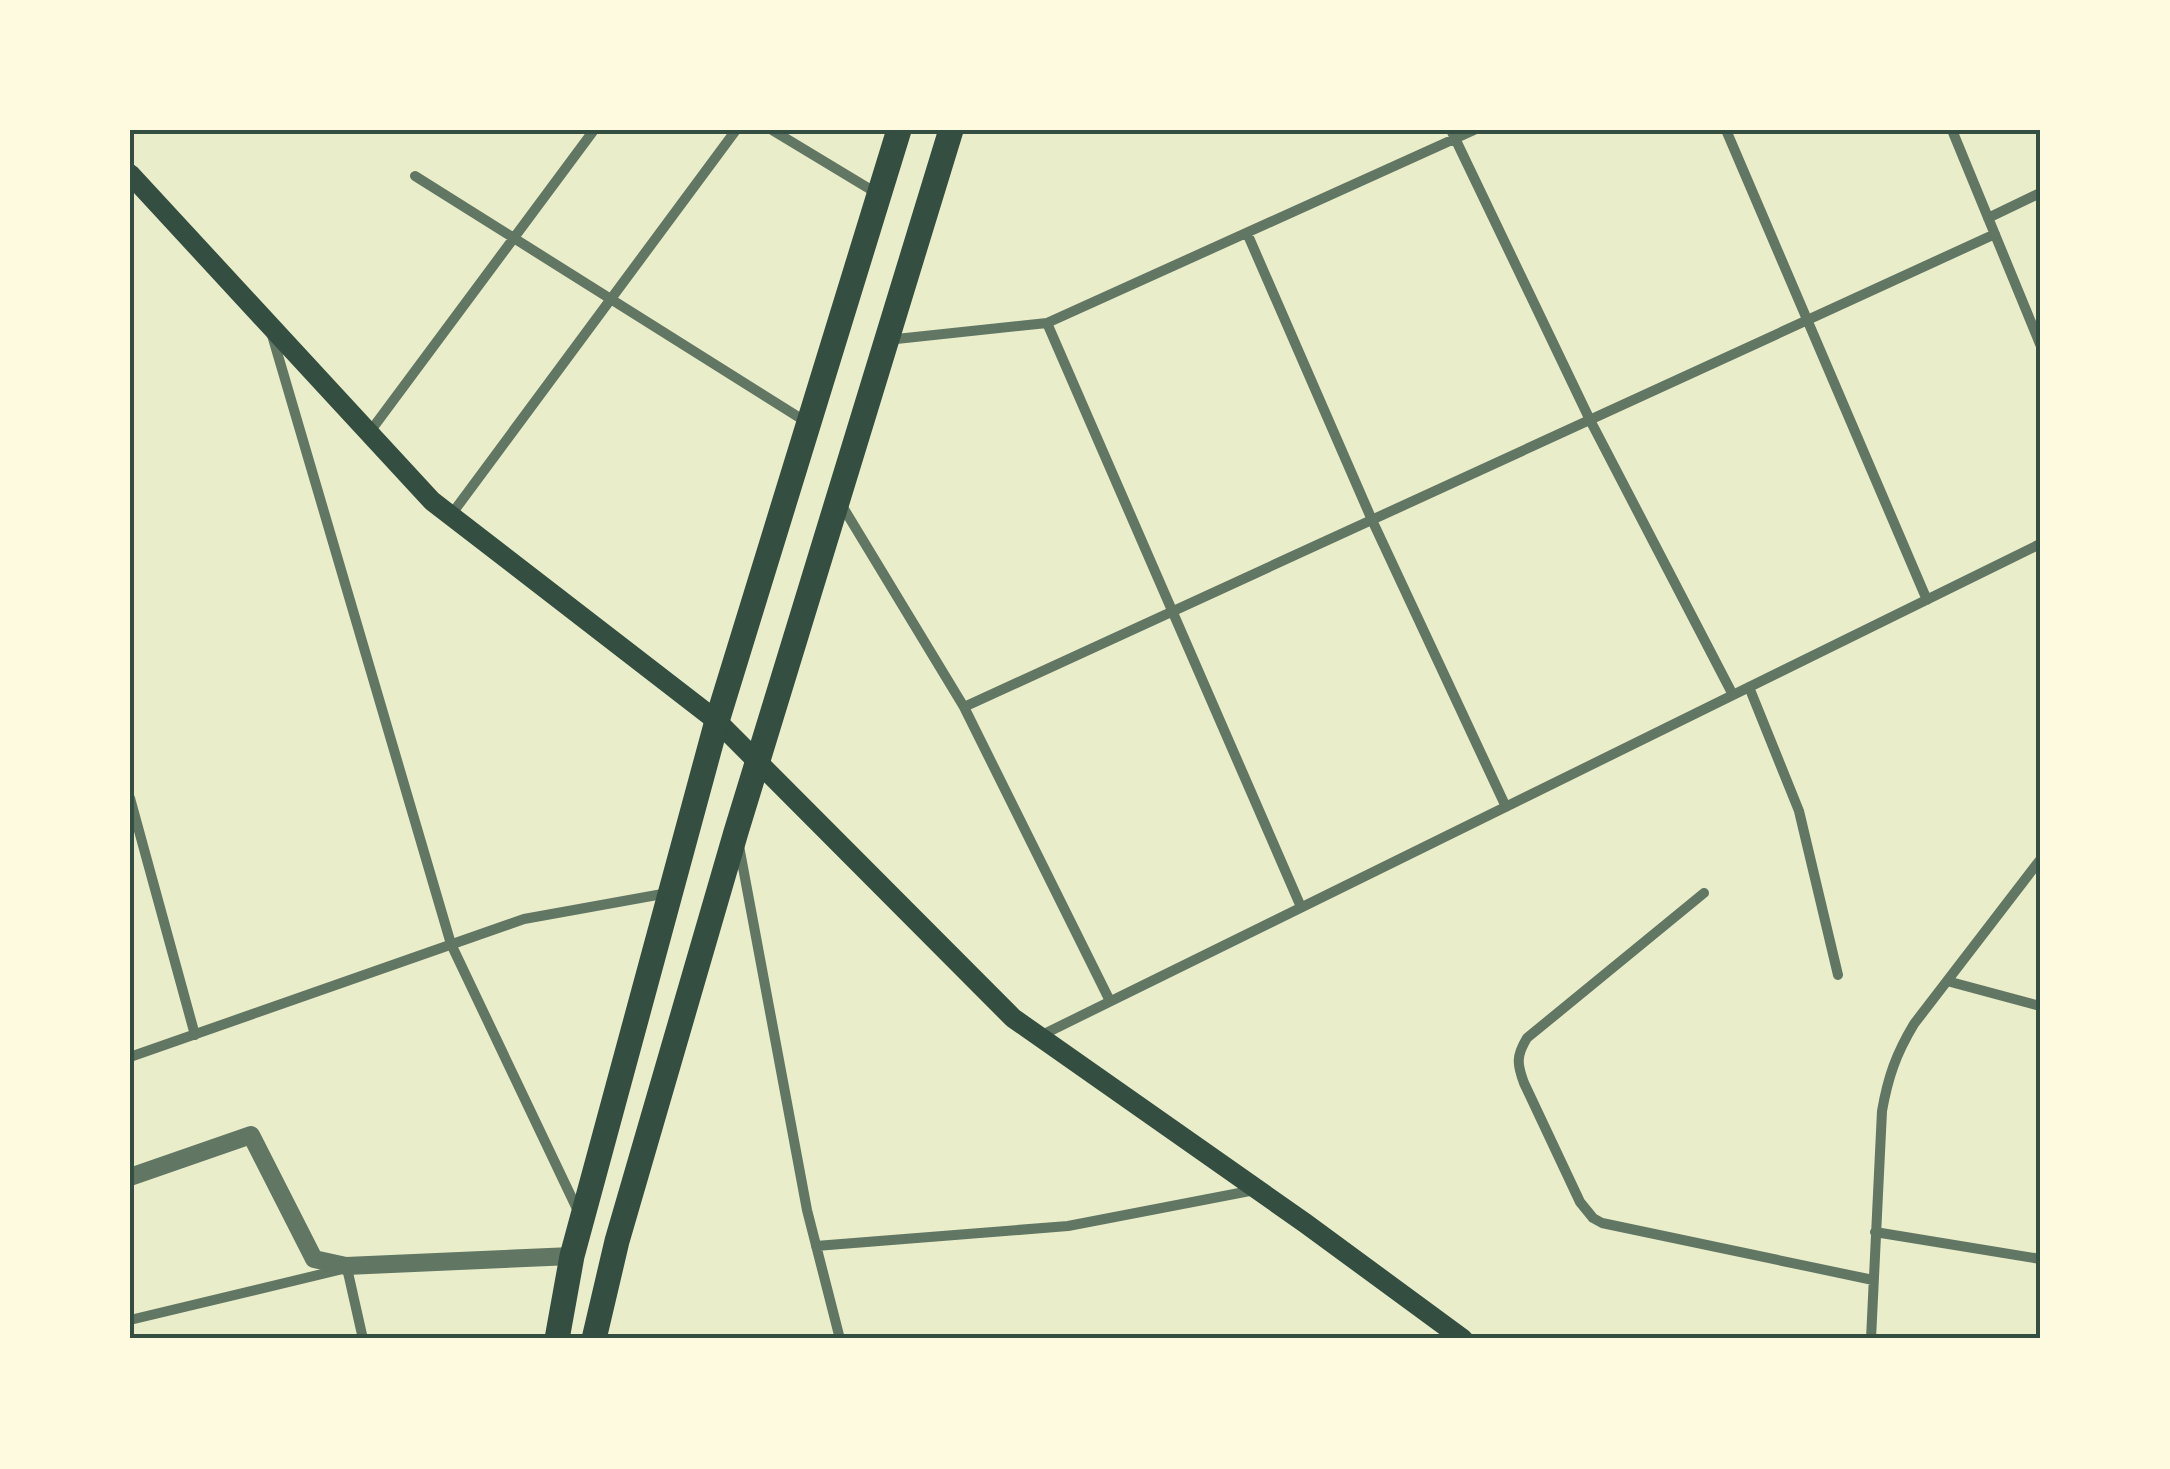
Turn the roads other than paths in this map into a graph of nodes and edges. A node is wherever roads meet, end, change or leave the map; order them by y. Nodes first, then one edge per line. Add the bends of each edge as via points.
1 (594, 130) edge
2 (736, 130) edge
3 (772, 130) edge
4 (899, 130) edge
5 (950, 130) edge
6 (1474, 130) edge
7 (1726, 130) edge
8 (1952, 130) edge
9 (1453, 134) edge
10 (130, 174) edge
11 (415, 176) dead end
12 (2040, 193) edge
13 (879, 195) junction
14 (1988, 218) junction
15 (1247, 233) junction
16 (1995, 234) junction
17 (514, 238) junction
18 (610, 298) junction
19 (1809, 320) junction
20 (2036, 321) edge
21 (1047, 323) junction
22 (268, 324) junction
23 (886, 340) junction
24 (2040, 344) edge
25 (1590, 420) junction
26 (809, 423) junction
27 (369, 433) junction
28 (838, 499) junction
29 (451, 516) junction
30 (1372, 520) junction
31 (2040, 544) edge
32 (1927, 600) junction
33 (1174, 611) junction
34 (1749, 687) junction
35 (1733, 695) junction
36 (964, 707) junction
37 (717, 721) junction
38 (758, 762) junction
39 (130, 798) edge
40 (1506, 807) junction
41 (736, 832) junction
42 (2040, 860) edge
43 (670, 892) junction
44 (1704, 893) dead end
45 (1302, 907) junction
46 (451, 944) junction
47 (1838, 975) dead end
48 (1947, 981) junction
49 (1110, 1001) junction
50 (2040, 1006) edge
51 (196, 1034) junction
52 (1039, 1036) junction
53 (130, 1058) edge
54 (130, 1177) edge
55 (1256, 1190) junction
56 (582, 1218) junction
57 (1875, 1232) junction
58 (816, 1246) junction
59 (572, 1256) junction
60 (2040, 1259) edge
61 (353, 1266) junction
62 (1874, 1280) junction
63 (130, 1320) edge
64 (363, 1339) edge
65 (558, 1339) edge
66 (594, 1339) edge
67 (840, 1339) edge
68 (1463, 1339) edge
69 (1871, 1339) edge

1 - 17 street
2 - 18 street
3 - 13 street
4 - 13 main road
5 - 23 main road
6 - 9 street
7 - 19 street
8 - 14 street
9 - 15 street
9 - 25 street
10 - 22 main road
11 - 17 street
12 - 14 street
13 - 26 main road
14 - 16 street
15 - 21 street
15 - 30 street
16 - 19 street
16 - 20 street
17 - 18 street
17 - 27 street
18 - 26 street
18 - 29 street
19 - 25 street
19 - 32 street
20 - 24 street
21 - 23 street
21 - 33 street
22 - 27 main road
22 - 46 street
23 - 28 main road
25 - 30 street
25 - 35 street
26 - 37 main road
27 - 29 main road
28 - 36 street
28 - 38 main road
29 - 37 main road
30 - 33 street
30 - 40 street
31 - 32 street
32 - 34 street
33 - 36 street
33 - 45 street
34 - 35 street
34 - 47 street via 1799,812
35 - 40 street
36 - 49 street
37 - 38 main road
37 - 43 main road
38 - 41 main road
38 - 52 main road via 1013,1018
39 - 51 street
40 - 45 street
41 - 58 street
41 - 66 main road via 616,1241
42 - 48 street
43 - 46 street via 541,914
43 - 56 main road
44 - 62 street via 1528,1038 1519,1051 1524,1083 1580,1202 1602,1223
45 - 49 street
46 - 51 street
46 - 56 street
48 - 50 street
48 - 57 street via 1899,1048 1888,1077
49 - 52 street
51 - 53 street
52 - 55 main road
54 - 61 street via 251,1134 314,1258
55 - 58 street via 1068,1226
55 - 68 main road
56 - 59 main road
57 - 60 street
57 - 62 street
58 - 67 street
59 - 61 street
59 - 65 main road
61 - 63 street
61 - 64 street
62 - 69 street

